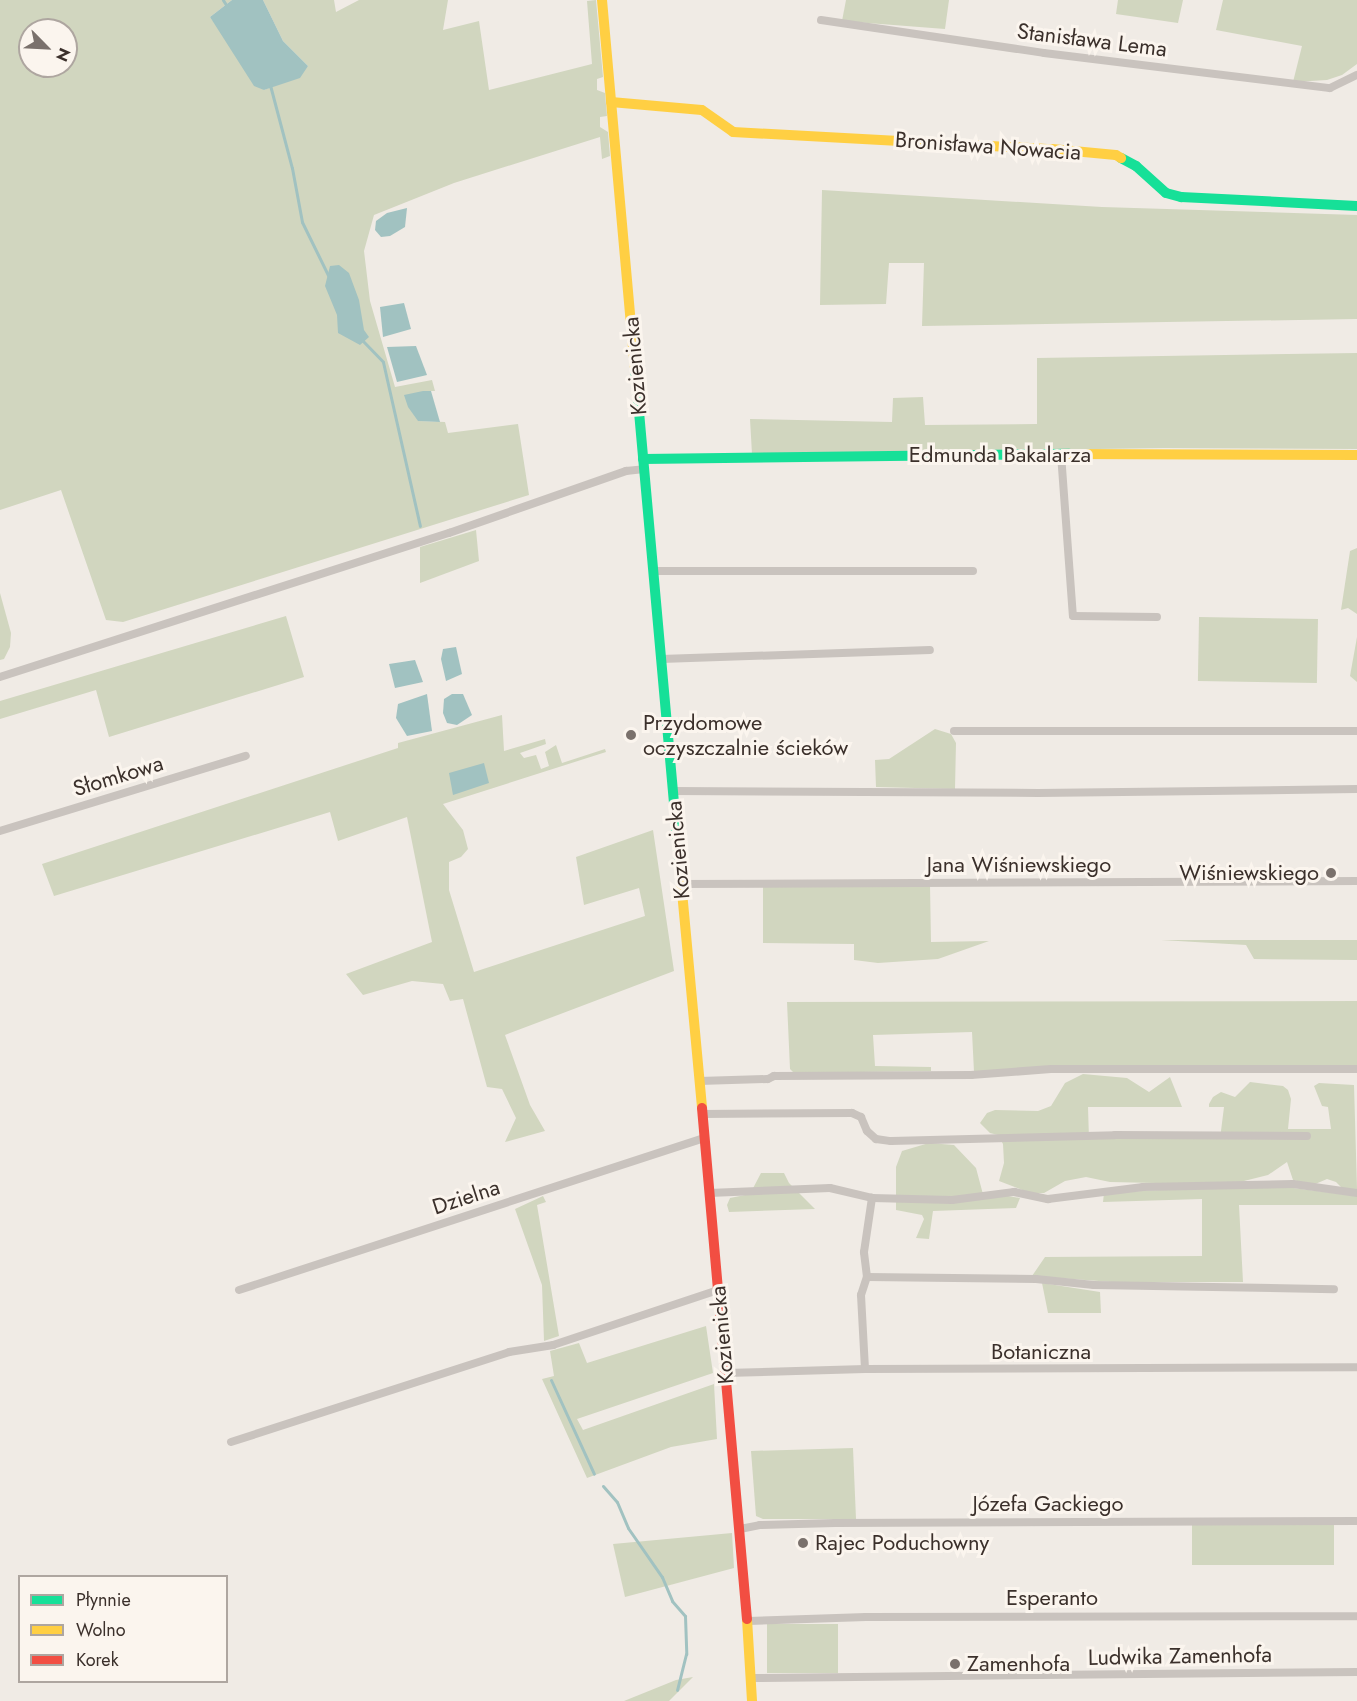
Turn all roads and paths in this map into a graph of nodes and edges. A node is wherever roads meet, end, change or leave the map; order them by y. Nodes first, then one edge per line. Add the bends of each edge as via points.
1 (602, 0) edge
2 (820, 20) dead end
3 (1357, 75) edge
4 (611, 102) junction
5 (1357, 206) edge
6 (1061, 454) junction
7 (1357, 455) edge
8 (644, 464) junction
9 (653, 571) junction
10 (973, 571) dead end
11 (1157, 617) dead end
12 (930, 650) dead end
13 (661, 659) junction
14 (0, 677) edge
15 (954, 731) dead end
16 (1357, 731) edge
17 (246, 756) dead end
18 (1357, 789) edge
19 (673, 791) junction
20 (0, 831) edge
21 (1357, 881) edge
22 (681, 884) junction
23 (1357, 1069) edge
24 (699, 1082) junction
25 (702, 1114) junction
26 (1307, 1136) dead end
27 (704, 1138) junction
28 (709, 1193) junction
29 (1357, 1193) edge
30 (872, 1197) junction
31 (867, 1277) junction
32 (1334, 1289) dead end
33 (239, 1290) dead end
34 (718, 1290) junction
35 (1357, 1367) edge
36 (865, 1369) junction
37 (725, 1373) junction
38 (231, 1442) dead end
39 (1357, 1521) edge
40 (740, 1529) junction
41 (1357, 1616) edge
42 (748, 1621) junction
43 (1357, 1672) edge
44 (752, 1678) junction
45 (752, 1701) edge

1 - 4 main road, Kozienicka
2 - 3 street, Stanisława Lema via 1330,88
4 - 5 main road, Bronisława Nowacia via 702,111 733,132 1116,155 1132,163 1166,193 1181,197
4 - 8 main road, Kozienicka
6 - 7 main road, Edmunda Bakalarza
6 - 8 main road, Edmunda Bakalarza
6 - 11 street via 1073,616
8 - 9 main road, Kozienicka
8 - 14 street via 450,533
9 - 10 street
9 - 13 main road, Kozienicka
12 - 13 street
13 - 19 main road, Kozienicka
15 - 16 street
17 - 20 street, Słomkowa
18 - 19 street via 1038,793
19 - 22 main road, Kozienicka
21 - 22 street, Jana Wiśniewskiego
22 - 24 main road, Kozienicka
23 - 24 street via 1051,1069 971,1075 774,1076
24 - 25 main road, Kozienicka
25 - 26 street via 852,1113 861,1117 867,1131 876,1138 891,1141 1115,1135
25 - 27 main road, Kozienicka
27 - 28 main road, Kozienicka
27 - 33 street, Dzielna
28 - 30 street via 830,1188
28 - 34 main road, Kozienicka
29 - 30 street via 1293,1184 1143,1187 1048,1199 1014,1192 952,1200
30 - 31 street via 864,1252
31 - 32 street
31 - 36 street via 860,1313
34 - 37 main road, Kozienicka
34 - 38 street via 553,1345 509,1352
35 - 36 street, Botaniczna
36 - 37 street, Botaniczna
37 - 40 main road, Kozienicka
39 - 40 street, Józefa Gackiego via 835,1523
40 - 42 main road, Kozienicka
41 - 42 street, Esperanto
42 - 44 main road, Kozienicka
43 - 44 street, Ludwika Zamenhofa
44 - 45 main road, Kozienicka

